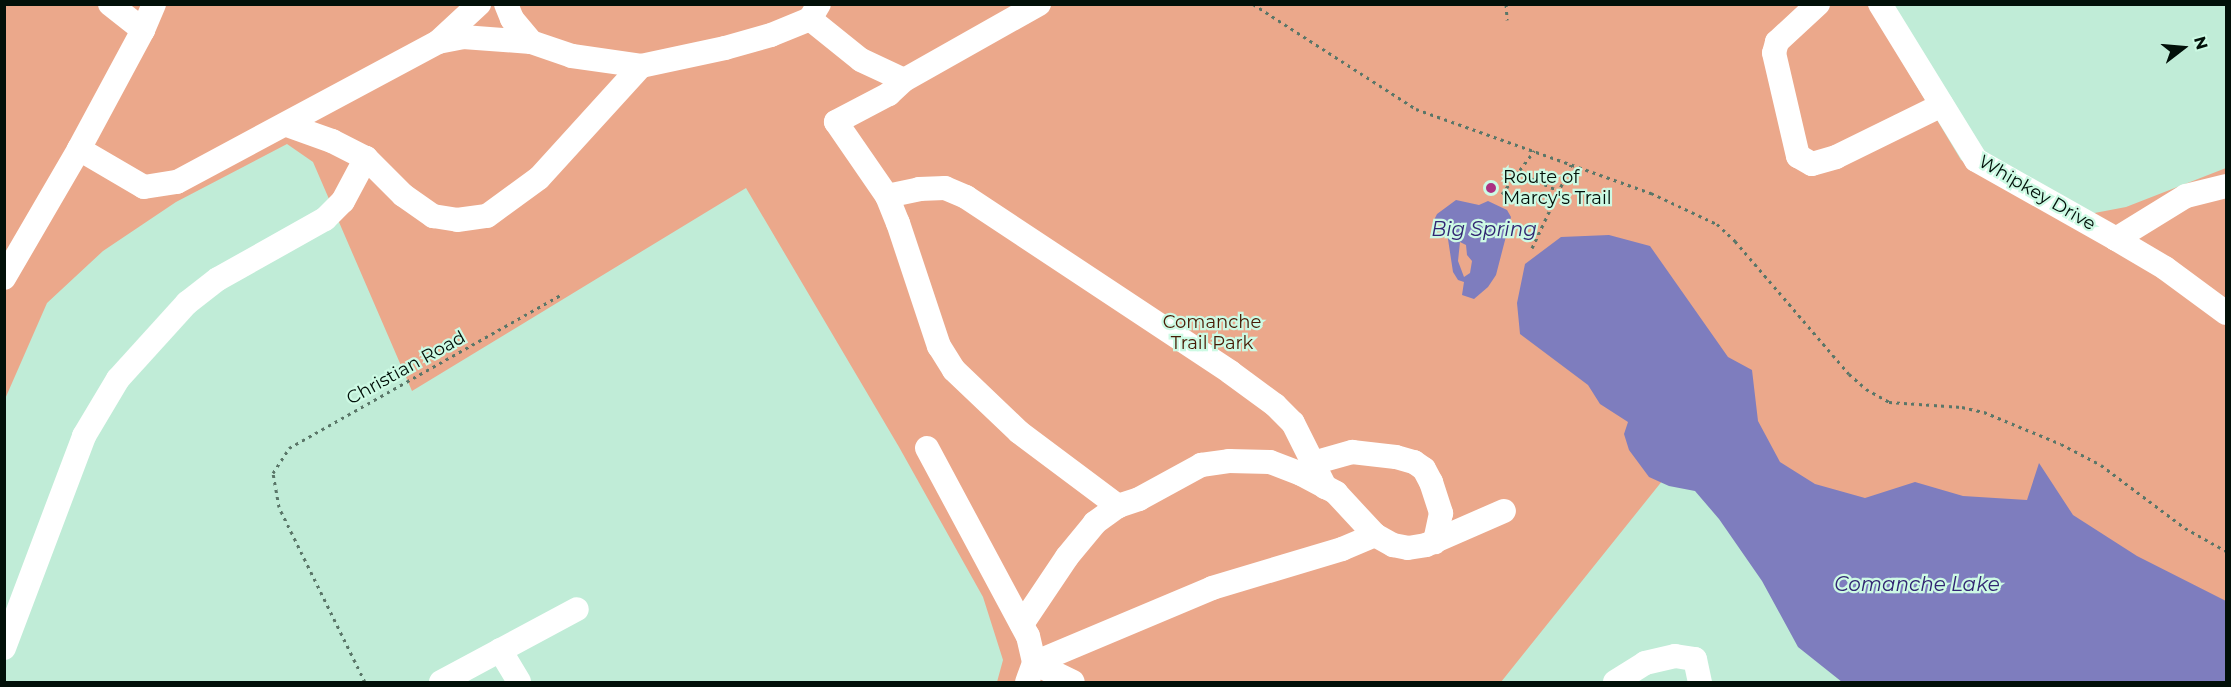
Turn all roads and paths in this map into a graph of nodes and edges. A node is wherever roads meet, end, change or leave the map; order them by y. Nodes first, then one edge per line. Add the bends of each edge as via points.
1 (110, 4) edge
2 (154, 4) edge
3 (479, 4) edge
4 (506, 4) edge
5 (1039, 4) edge
6 (1253, 4) edge
7 (1506, 4) edge
8 (1818, 4) edge
9 (1880, 4) edge
10 (814, 12) edge
11 (1507, 20) dead end
12 (143, 30) junction
13 (438, 42) junction
14 (531, 42) junction
15 (641, 66) junction
16 (904, 80) junction
17 (1942, 105) junction
18 (287, 125) junction
19 (79, 148) junction
20 (1534, 152) junction
21 (366, 158) junction
22 (1571, 165) junction
23 (1517, 172) junction
24 (2226, 186) edge
25 (1559, 191) junction
26 (1502, 194) dead end
27 (887, 195) junction
28 (2116, 239) junction
29 (1532, 248) dead end
30 (4, 278) edge
31 (562, 294) dead end
32 (2226, 313) edge
33 (927, 448) dead end
34 (1313, 463) junction
35 (1325, 487) junction
36 (1118, 506) junction
37 (1504, 511) dead end
38 (1375, 535) junction
39 (1435, 542) junction
40 (2226, 550) edge
41 (577, 609) dead end
42 (1022, 624) junction
43 (4, 648) edge
44 (500, 650) junction
45 (1031, 673) edge
46 (365, 682) edge
47 (441, 682) edge
48 (519, 682) edge
49 (1073, 682) edge
50 (1616, 682) edge
51 (1700, 682) edge

1 - 12 street
2 - 12 street
3 - 13 street
4 - 14 street
5 - 16 street
6 - 20 path via 1416,110
7 - 11 path
8 - 17 street via 1777,42 1774,53 1798,156 1812,164 1836,157
9 - 17 street, Whipkey Drive
10 - 15 street via 771,35
10 - 16 street via 861,60
12 - 19 street
13 - 14 street via 463,37
13 - 18 street
14 - 15 street via 572,56
15 - 21 street via 539,178 487,216 458,220 433,216 403,195
16 - 27 street via 889,94 836,122
17 - 28 street, Whipkey Drive via 1976,160
18 - 19 street via 177,182 144,187
18 - 21 street
19 - 30 street
20 - 22 path
20 - 23 path
21 - 43 street via 343,201 325,219 253,258 187,303 118,379 84,436
22 - 25 path
22 - 40 path via 1651,193 1717,224 1849,374 1888,402 1984,412 2061,444 2101,465 2185,528
23 - 25 path
23 - 26 path
24 - 28 street, Whipkey Drive via 2186,196
25 - 29 path
27 - 34 street via 945,188 966,197 1275,405 1293,423
27 - 36 street via 939,346 954,370 1019,432
28 - 32 street via 2165,268
31 - 46 path, Christian Road via 289,448 273,473 279,507
33 - 42 street
34 - 35 street
34 - 39 street via 1352,452 1396,457 1424,469 1441,513
35 - 36 street via 1270,462 1229,461 1202,465
35 - 38 street
36 - 42 street via 1095,523 1067,557
37 - 39 street
38 - 39 street via 1408,548
38 - 45 street via 1342,549 1212,588
41 - 44 street
42 - 45 street via 1028,636
44 - 47 street
44 - 48 street
45 - 49 street
50 - 51 street via 1645,663 1675,656 1695,659

